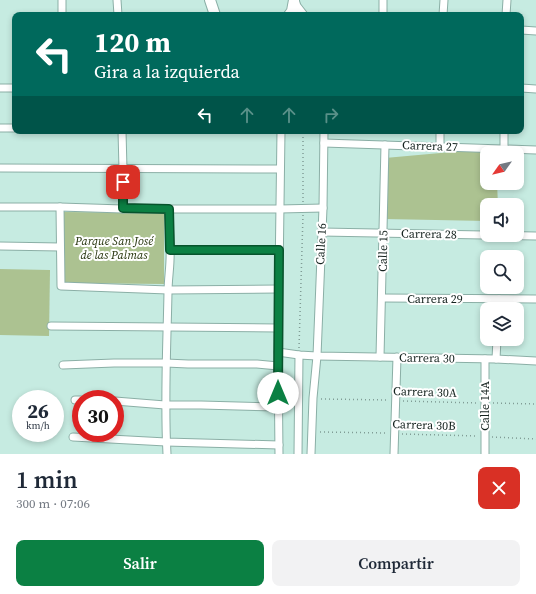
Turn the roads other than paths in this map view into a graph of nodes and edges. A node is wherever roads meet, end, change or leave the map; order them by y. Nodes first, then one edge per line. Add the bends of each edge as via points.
1 (62, 0) edge
2 (117, 0) edge
3 (210, 0) edge
4 (294, 0) edge
5 (383, 0) edge
6 (444, 0) edge
7 (507, 0) edge
8 (62, 12) edge
9 (118, 12) edge
10 (214, 12) edge
11 (292, 12) edge
12 (302, 12) edge
13 (383, 12) edge
14 (443, 12) edge
15 (506, 12) edge
16 (524, 30) edge
17 (536, 31) edge
18 (0, 88) edge
19 (12, 88) edge
20 (524, 88) edge
21 (536, 89) edge
22 (0, 128) edge
23 (12, 128) edge
24 (122, 134) edge
25 (281, 134) edge
26 (324, 134) edge
27 (440, 134) edge
28 (504, 134) edge
29 (324, 143) junction
30 (385, 145) junction
31 (504, 146) edge
32 (440, 147) junction
33 (480, 148) edge
34 (524, 150) edge
35 (536, 150) edge
36 (0, 168) edge
37 (123, 169) junction
38 (280, 169) junction
39 (0, 207) edge
40 (60, 207) junction
41 (123, 208) junction
42 (323, 208) junction
43 (169, 209) junction
44 (280, 209) junction
45 (322, 232) junction
46 (384, 233) junction
47 (536, 236) edge
48 (0, 246) edge
49 (60, 247) junction
50 (170, 250) junction
51 (279, 250) junction
52 (278, 289) junction
53 (168, 290) junction
54 (382, 298) junction
55 (499, 299) joint
56 (536, 299) edge
57 (51, 326) dead end
58 (168, 327) junction
59 (278, 328) junction
60 (497, 346) edge
61 (278, 352) junction
62 (299, 355) junction
63 (317, 356) junction
64 (380, 357) junction
65 (397, 357) junction
66 (485, 359) junction
67 (496, 359) junction
68 (536, 361) edge
69 (166, 363) junction
70 (63, 365) dead end
71 (278, 366) junction
72 (124, 402) edge
73 (165, 405) junction
74 (278, 407) junction
75 (124, 440) edge
76 (166, 442) junction
77 (278, 445) junction
78 (167, 454) edge
79 (279, 454) edge
80 (298, 454) edge
81 (311, 454) edge
82 (394, 454) edge
83 (485, 454) edge

1 - 8 street
2 - 9 street
3 - 10 street
4 - 11 street
4 - 12 street
5 - 13 street
6 - 14 street
7 - 15 street
16 - 17 street
18 - 19 street
20 - 21 street
22 - 23 street
24 - 37 street
25 - 38 street
26 - 29 street, Calle 16
27 - 32 street
28 - 31 street
29 - 30 street, Carrera 27
29 - 42 street, Calle 16
30 - 32 street, Carrera 27
30 - 46 street, Calle 15
32 - 33 street, Carrera 27
34 - 35 street, Carrera 27
36 - 37 street
37 - 38 street
37 - 41 street
38 - 44 street
39 - 40 street
40 - 41 street
40 - 49 street
41 - 43 street
42 - 44 street
42 - 45 street, Calle 16
43 - 44 street
43 - 50 street
44 - 51 street
45 - 46 street, Carrera 28
45 - 63 street, Calle 16
46 - 47 street, Carrera 28
46 - 54 street, Calle 15
48 - 49 street
49 - 53 street via 61,286
50 - 51 street
50 - 53 street
51 - 52 street
52 - 53 street
52 - 59 street
53 - 58 street
54 - 55 street, Carrera 29
54 - 64 street, Calle 15
55 - 56 street, Carrera 29
57 - 58 street
58 - 59 street
58 - 69 street
59 - 61 street
60 - 67 street
61 - 62 street, Carrera 30
61 - 71 street
62 - 63 street, Carrera 30
62 - 80 street
63 - 64 street, Carrera 30
63 - 81 street, Calle 16
64 - 65 street, Carrera 30
65 - 66 street, Carrera 30
65 - 82 street
66 - 67 street, Carrera 30
66 - 83 street, Calle 14A
67 - 68 street, Carrera 30
69 - 70 street
69 - 71 street
69 - 73 street
71 - 74 street
72 - 73 street
73 - 74 street
73 - 76 street
74 - 77 street
75 - 76 street
76 - 77 street
76 - 78 street
77 - 79 street

